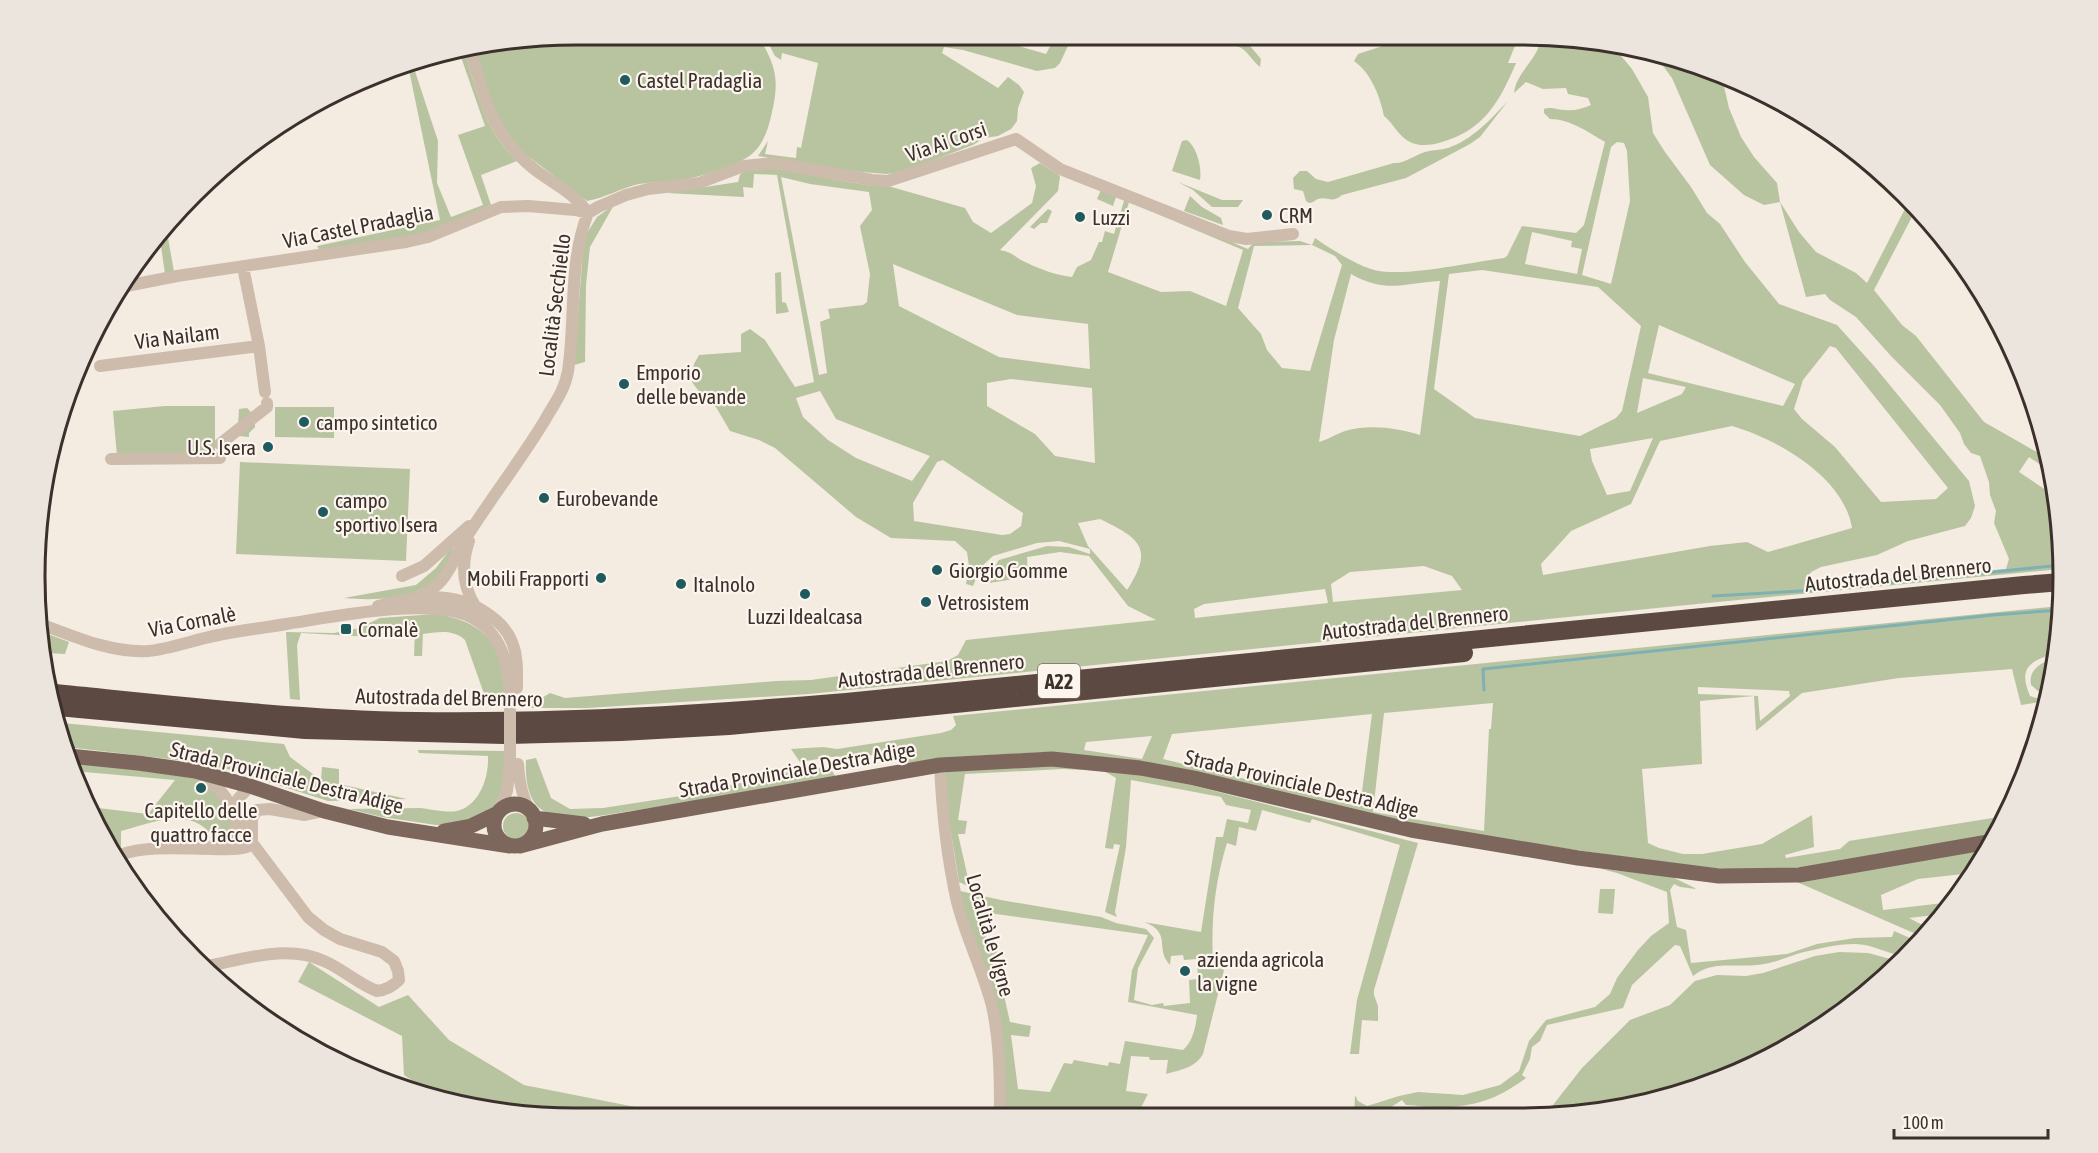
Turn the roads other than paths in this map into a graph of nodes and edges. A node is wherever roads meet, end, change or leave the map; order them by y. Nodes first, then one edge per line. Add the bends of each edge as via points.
1 (472, 55) edge
2 (593, 210) junction
3 (1293, 234) dead end
4 (243, 267) junction
5 (133, 285) edge
6 (259, 346) junction
7 (100, 366) dead end
8 (220, 444) dead end
9 (220, 458) dead end
10 (111, 459) dead end
11 (477, 520) junction
12 (464, 571) junction
13 (446, 574) junction
14 (402, 576) dead end
15 (2053, 583) edge
16 (2052, 596) edge
17 (415, 598) junction
18 (451, 598) junction
19 (435, 608) junction
20 (471, 610) junction
21 (342, 615) junction
22 (48, 627) edge
23 (58, 693) edge
24 (61, 707) edge
25 (77, 757) edge
26 (514, 764) junction
27 (940, 765) junction
28 (195, 771) junction
29 (250, 786) junction
30 (324, 811) junction
31 (498, 813) junction
32 (532, 815) junction
33 (237, 818) junction
34 (602, 824) junction
35 (423, 832) junction
36 (253, 844) junction
37 (1981, 844) edge
38 (515, 846) junction
39 (198, 849) junction
40 (124, 854) edge
41 (214, 965) edge
42 (1000, 1108) edge

1 - 2 street via 486,105 516,153
2 - 3 street, Via Ai Corsi via 626,195 699,183 744,165 760,163 888,181 1016,139 1060,169 1229,236 1247,239
2 - 4 street, Via Castel Pradaglia via 501,207 428,237
2 - 11 street, Località Secchiello via 581,230 576,254 571,345 564,388 534,439
4 - 5 street, Via Castel Pradaglia
4 - 6 street
6 - 7 street, Via Nailam
6 - 8 street via 267,407
9 - 10 street
11 - 12 street, Località Secchiello via 467,547
11 - 13 street, Località Secchiello
11 - 14 street via 424,566
12 - 18 street, Località Secchiello
12 - 20 street, Località Secchiello
13 - 17 street, Località Secchiello via 439,584
13 - 18 street
15 - 23 highway, Autostrada del Brennero / A22 via 683,715 415,721 308,716
16 - 24 highway, Autostrada del Brennero / A22 via 729,726 504,735 306,730
17 - 18 street
17 - 21 street
18 - 19 street
18 - 20 street via 468,602
19 - 20 street
19 - 21 street
20 - 26 street, bridge via 501,646 507,665 513,688
21 - 22 street, Via Cornalè via 220,634 149,651 93,643
25 - 28 main road, Strada Provinciale Destra Adige
26 - 31 street
26 - 32 street
27 - 34 main road, Strada Provinciale Destra Adige
27 - 37 main road, Strada Provinciale Destra Adige via 1052,759 1140,768 1411,830 1578,858 1719,876 1799,875
27 - 42 street, Località le Vigne via 957,900 997,1031
28 - 29 main road, Strada Provinciale Destra Adige
28 - 33 street via 219,789
29 - 30 main road, Strada Provinciale Destra Adige
29 - 33 street via 238,799
30 - 35 main road, Strada Provinciale Destra Adige
30 - 36 street via 304,815 257,810 251,823
31 - 32 main road via 514,804
31 - 35 main road, Strada Provinciale Destra Adige via 464,828
31 - 38 main road via 494,830 500,840
32 - 34 main road, Strada Provinciale Destra Adige via 567,823
32 - 38 main road via 532,837
33 - 36 street
33 - 39 street via 231,839
34 - 38 main road, Strada Provinciale Destra Adige
35 - 38 main road, Strada Provinciale Destra Adige
36 - 39 street
36 - 41 street via 308,917 340,939 382,952 394,961 399,980 377,991 322,960 292,954
39 - 40 street

